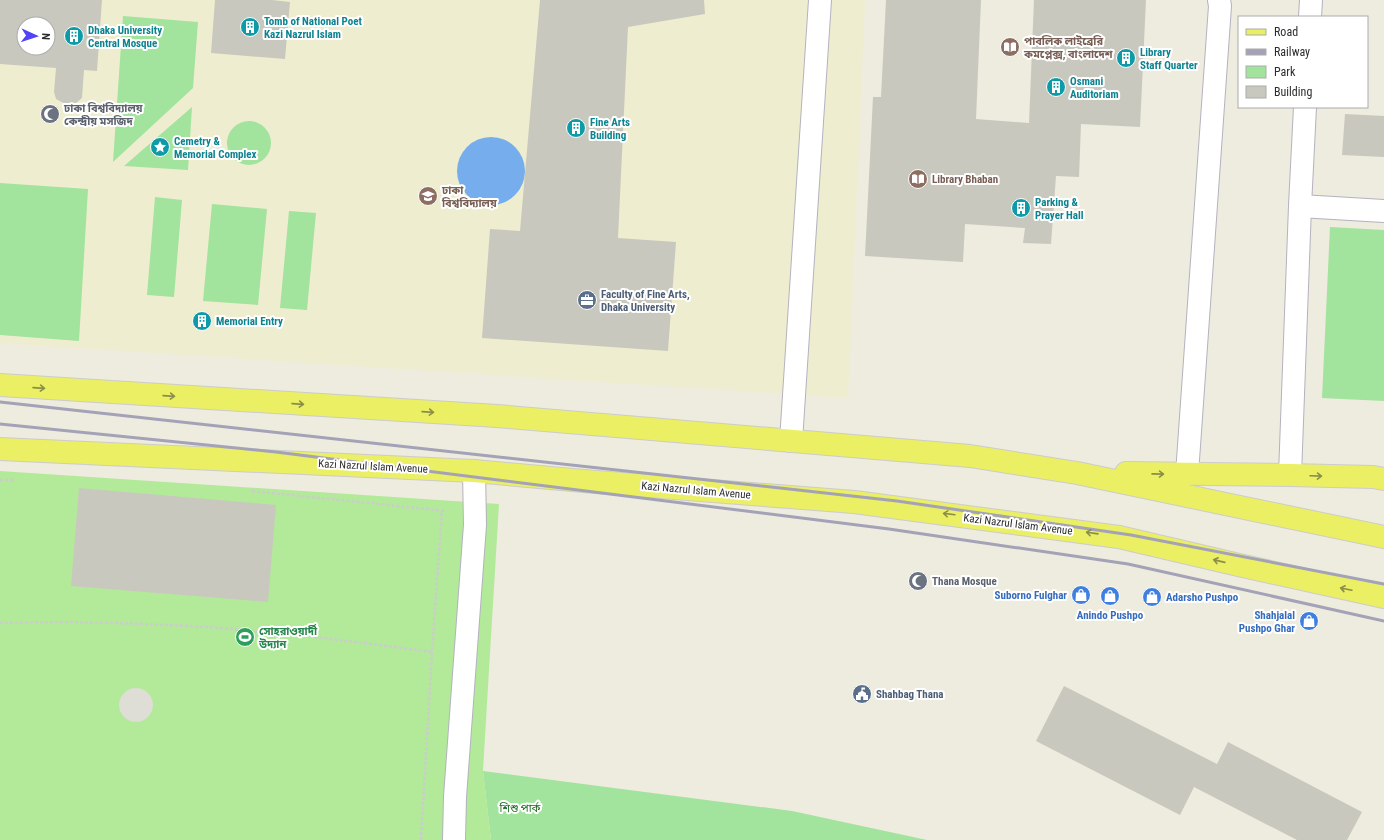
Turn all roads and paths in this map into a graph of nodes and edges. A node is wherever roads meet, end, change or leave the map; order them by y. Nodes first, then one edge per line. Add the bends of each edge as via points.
1 (820, 0) edge
2 (1219, 0) edge
3 (1311, 0) edge
4 (1310, 16) edge
5 (1305, 108) edge
6 (1300, 206) junction
7 (1384, 211) edge
8 (0, 385) edge
9 (791, 441) junction
10 (0, 449) edge
11 (474, 470) junction
12 (1077, 473) junction
13 (1187, 474) junction
14 (1290, 475) junction
15 (1384, 479) edge
16 (0, 480) edge
17 (16, 480) dead end
18 (252, 491) dead end
19 (442, 510) junction
20 (475, 514) junction
21 (1384, 537) edge
22 (1384, 597) edge
23 (0, 623) edge
24 (432, 652) junction
25 (421, 840) edge
26 (454, 840) edge

1 - 9 street
2 - 13 street
3 - 4 street
5 - 6 street
6 - 7 street
6 - 14 street
8 -> 9 main road via 497,416
9 - 12 main road via 970,456
10 - 11 main road, Kazi Nazrul Islam Avenue
11 - 20 street
22 -> 11 main road, Kazi Nazrul Islam Avenue via 1111,536 854,502
12 -> 13 main road
12 - 21 main road
13 - 14 main road
14 -> 15 main road
16 - 17 path
18 - 19 path
19 - 20 path
19 - 24 path
20 - 26 street
23 - 24 path via 61,622 206,627
24 - 25 path

